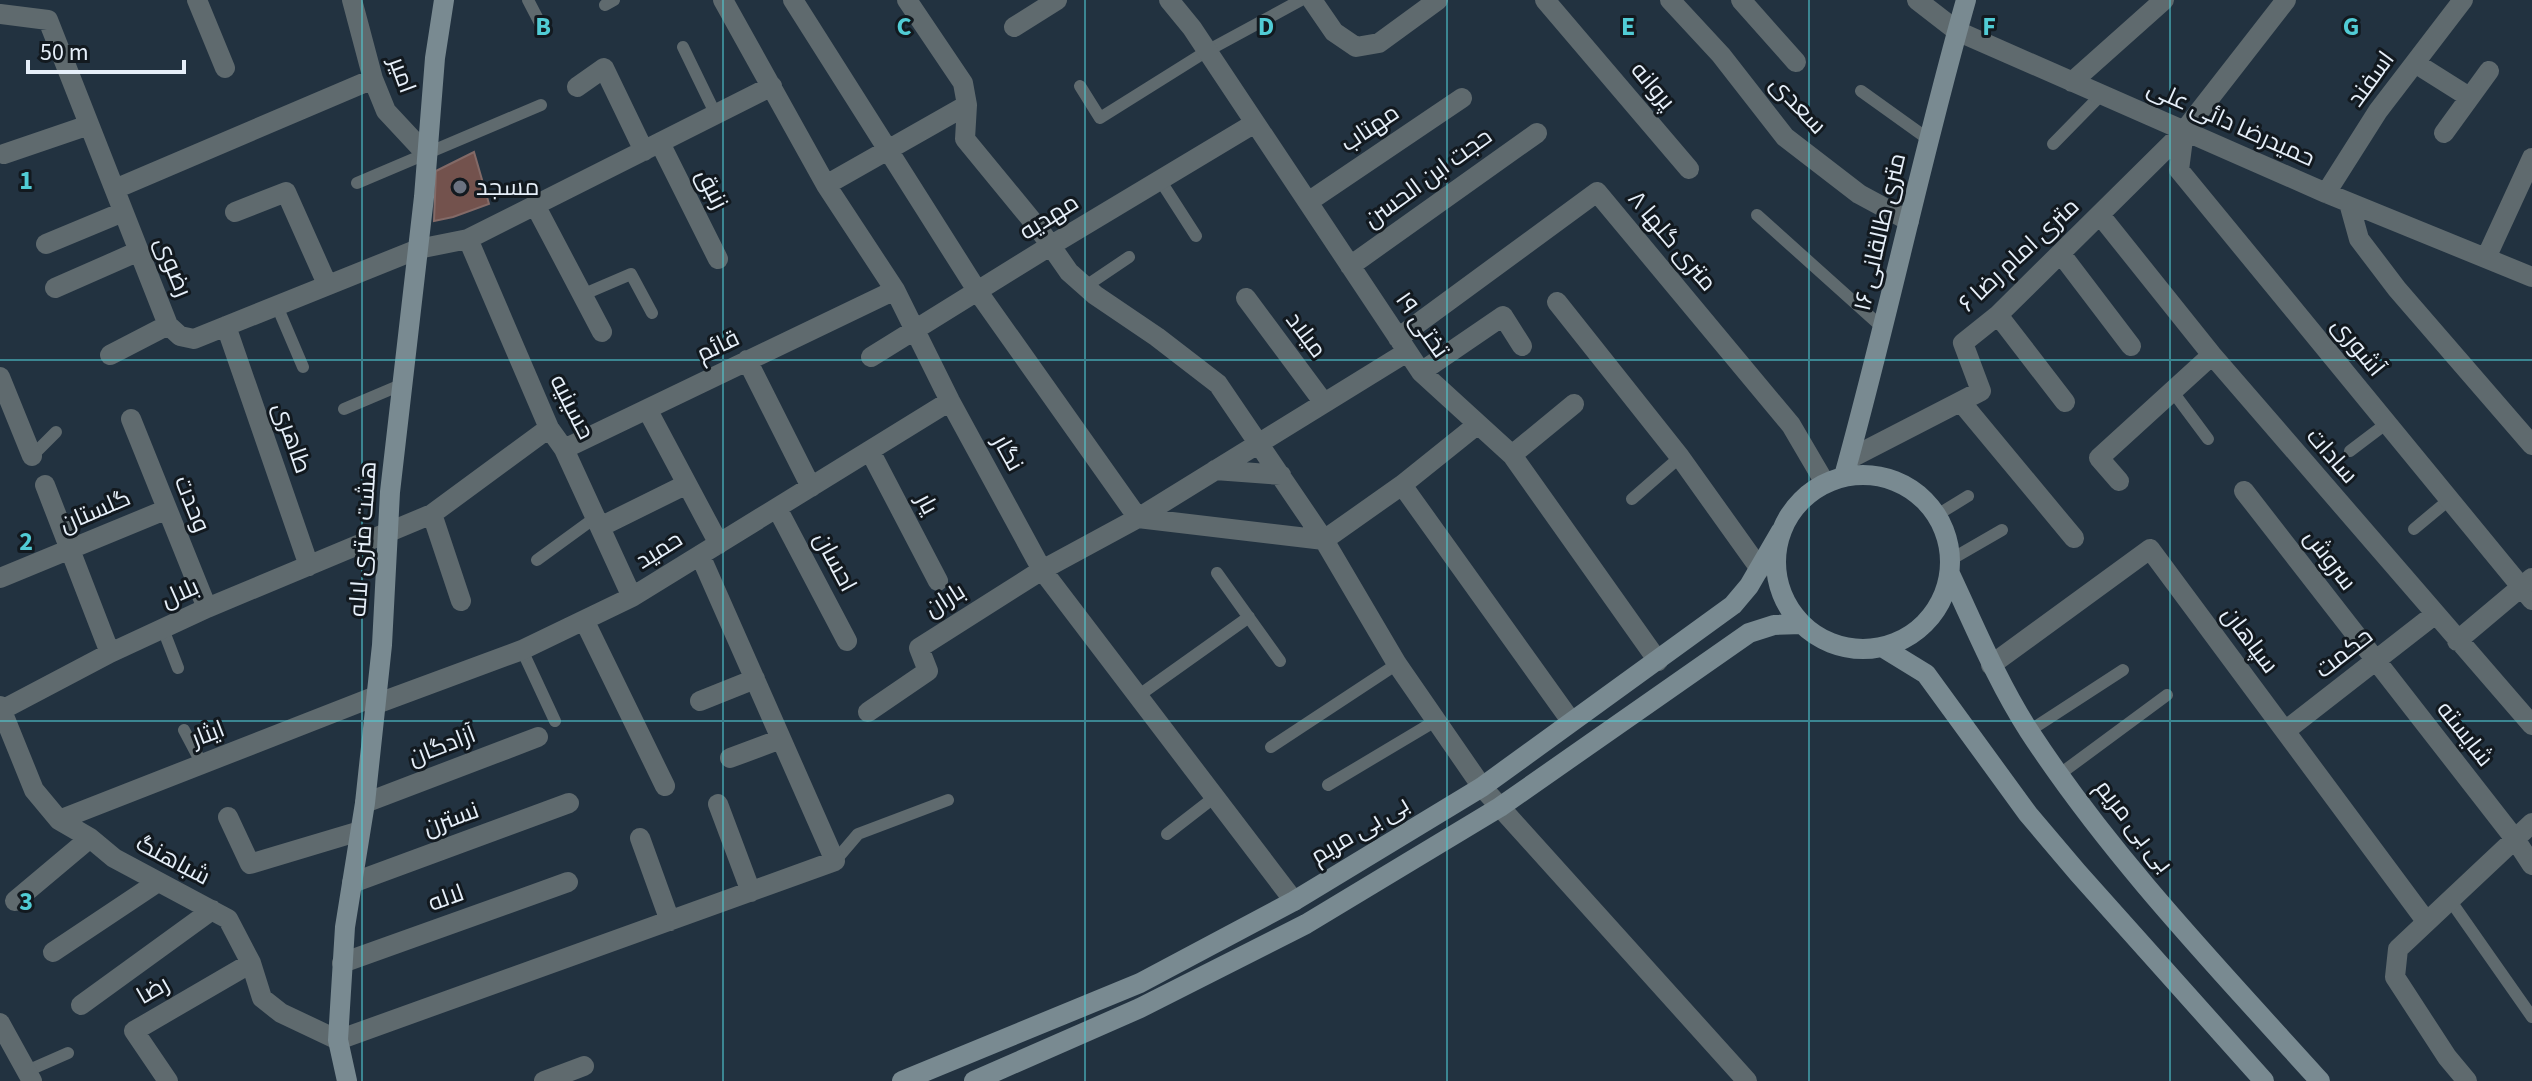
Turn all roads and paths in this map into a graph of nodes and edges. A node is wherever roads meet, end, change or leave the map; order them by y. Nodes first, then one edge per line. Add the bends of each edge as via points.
1 (197, 0) edge
2 (352, 0) edge
3 (444, 0) edge
4 (528, 0) edge
5 (723, 0) edge
6 (793, 0) edge
7 (907, 0) edge
8 (1057, 0) edge
9 (1169, 0) edge
10 (1301, 0) edge
11 (1312, 0) edge
12 (1438, 0) edge
13 (1545, 0) edge
14 (1670, 0) edge
15 (1741, 0) edge
16 (1917, 0) edge
17 (1966, 0) edge
18 (2164, 0) edge
19 (2286, 0) edge
20 (2463, 0) edge
21 (0, 14) edge
22 (541, 25) dead end
23 (1014, 27) dead end
24 (1957, 31) junction
25 (683, 47) dead end
26 (1207, 51) junction
27 (1796, 62) dead end
28 (2415, 63) junction
29 (225, 68) dead end
30 (2489, 71) dead end
31 (373, 79) junction
32 (2072, 82) junction
33 (772, 86) junction
34 (1080, 86) dead end
35 (577, 87) dead end
36 (1861, 91) dead end
37 (2101, 95) junction
38 (2469, 97) junction
39 (1462, 98) dead end
40 (541, 105) dead end
41 (967, 105) junction
42 (716, 115) junction
43 (1255, 123) junction
44 (89, 125) junction
45 (2184, 131) junction
46 (1537, 133) dead end
47 (2444, 133) dead end
48 (1928, 139) junction
49 (2053, 144) dead end
50 (652, 147) junction
51 (887, 150) junction
52 (4, 154) dead end
53 (427, 155) junction
54 (2532, 158) edge
55 (1689, 169) dead end
56 (1160, 180) junction
57 (357, 183) dead end
58 (826, 185) junction
59 (115, 189) junction
60 (2326, 193) junction
61 (1308, 202) junction
62 (2349, 203) junction
63 (535, 205) junction
64 (123, 212) junction
65 (235, 212) dead end
66 (1757, 215) dead end
67 (2100, 215) junction
68 (1909, 221) junction
69 (1196, 236) dead end
70 (468, 239) junction
71 (46, 244) dead end
72 (1050, 246) junction
73 (418, 249) junction
74 (139, 251) junction
75 (2061, 254) junction
76 (1129, 257) dead end
77 (2486, 258) junction
78 (718, 259) dead end
79 (1350, 266) junction
80 (2532, 277) edge
81 (327, 284) junction
82 (1086, 286) junction
83 (55, 288) dead end
84 (895, 290) junction
85 (978, 292) junction
86 (582, 295) junction
87 (1246, 298) dead end
88 (1557, 302) dead end
89 (277, 306) junction
90 (652, 313) dead end
91 (1998, 315) junction
92 (168, 325) junction
93 (226, 326) junction
94 (1884, 329) junction
95 (916, 331) junction
96 (602, 332) dead end
97 (1403, 345) junction
98 (1522, 346) dead end
99 (2131, 346) dead end
100 (110, 355) dead end
101 (2212, 355) junction
102 (871, 357) dead end
103 (747, 360) junction
104 (303, 367) dead end
105 (1421, 372) junction
106 (0, 377) edge
107 (403, 384) junction
108 (2173, 392) junction
109 (950, 401) junction
110 (1961, 402) junction
111 (2065, 402) dead end
112 (1324, 403) junction
113 (1574, 404) dead end
114 (6, 408) edge
115 (344, 409) dead end
116 (647, 409) junction
117 (131, 419) dead end
118 (2387, 423) junction
119 (1478, 424) junction
120 (549, 428) junction
121 (56, 432) dead end
122 (2208, 439) dead end
123 (1259, 442) junction
124 (2532, 445) edge
125 (564, 449) junction
126 (870, 451) junction
127 (2350, 451) dead end
128 (1512, 455) junction
129 (32, 456) joint
130 (1680, 457) junction
131 (1215, 470) junction
132 (1839, 473) junction
133 (1281, 475) junction
134 (2119, 481) dead end
135 (687, 484) junction
136 (45, 485) dead end
137 (1402, 485) junction
138 (811, 487) junction
139 (2244, 491) dead end
140 (1968, 496) dead end
141 (1632, 499) dead end
142 (2450, 499) junction
143 (777, 508) junction
144 (165, 510) junction
145 (432, 514) junction
146 (1937, 515) junction
147 (1138, 518) junction
148 (598, 522) junction
149 (2414, 529) dead end
150 (2002, 530) dead end
151 (1781, 531) junction
152 (387, 535) junction
153 (2074, 538) dead end
154 (1324, 540) junction
155 (719, 544) junction
156 (70, 550) junction
157 (700, 555) junction
158 (537, 560) dead end
159 (309, 566) junction
160 (1950, 567) junction
161 (1760, 569) junction
162 (1042, 570) junction
163 (1217, 573) dead end
164 (0, 578) edge
165 (938, 581) dead end
166 (2528, 588) edge
167 (632, 597) junction
168 (461, 601) dead end
169 (207, 608) junction
170 (2434, 615) junction
171 (1249, 617) junction
172 (585, 622) junction
173 (1802, 624) junction
174 (163, 629) junction
175 (847, 641) dead end
176 (2457, 641) junction
177 (1882, 647) junction
178 (522, 650) junction
179 (110, 653) junction
180 (1280, 661) dead end
181 (1658, 661) junction
182 (2374, 662) junction
183 (1397, 664) junction
184 (1991, 665) junction
185 (178, 668) dead end
186 (2123, 670) dead end
187 (755, 679) junction
188 (2167, 695) dead end
189 (1138, 696) junction
190 (376, 700) junction
191 (700, 701) dead end
192 (1, 709) edge
193 (868, 712) dead end
194 (1437, 720) junction
195 (555, 721) dead end
196 (1571, 721) junction
197 (2532, 725) edge
198 (184, 730) dead end
199 (2029, 731) junction
200 (2285, 731) junction
201 (538, 737) dead end
202 (781, 739) junction
203 (1271, 747) dead end
204 (730, 758) dead end
205 (202, 764) junction
206 (2060, 774) junction
207 (1328, 785) dead end
208 (665, 786) dead end
209 (1482, 787) junction
210 (1216, 796) junction
211 (948, 800) dead end
212 (365, 803) junction
213 (569, 803) dead end
214 (718, 804) dead end
215 (1500, 807) junction
216 (228, 817) dead end
217 (59, 820) junction
218 (2532, 823) edge
219 (360, 831) junction
220 (1167, 834) dead end
221 (90, 838) junction
222 (640, 838) dead end
223 (2515, 839) junction
224 (835, 861) junction
225 (2532, 865) edge
226 (158, 882) junction
227 (568, 882) dead end
228 (352, 883) junction
229 (751, 892) junction
230 (2450, 900) junction
231 (15, 901) dead end
232 (1294, 901) junction
233 (212, 910) junction
234 (670, 921) junction
235 (2426, 921) junction
236 (53, 952) dead end
237 (251, 963) junction
238 (342, 963) junction
239 (81, 1005) dead end
240 (2532, 1017) edge
241 (1, 1027) edge
242 (338, 1040) junction
243 (68, 1053) dead end
244 (584, 1066) dead end
245 (30, 1076) edge
246 (168, 1081) edge
247 (347, 1081) edge
248 (544, 1081) edge
249 (902, 1081) edge
250 (974, 1081) edge
251 (1747, 1081) edge
252 (2264, 1081) edge
253 (2320, 1081) edge
254 (2467, 1081) edge

1 - 29 street
2 - 31 street, امیر
3 - 53 street, هشت متری لاله
4 - 22 lane
5 - 33 street, نگار
6 - 51 street
7 - 41 street via 963,83
8 - 23 street
9 - 26 street, تختی ۱۹
10 - 26 lane
11 - 12 street via 1334,32 1356,47 1379,43
13 - 55 street, پروانه
14 - 68 street, سعدی via 1785,137 1859,194
15 - 27 street
16 - 24 street, حمیدرضا دائی علی
17 - 24 street, ۱۶ متری طالقانی
18 - 32 street
19 - 45 street, ۶ متری امام رضا
20 - 28 street, اسفند
21 - 44 street, رضوی via 48,20
24 - 32 street, حمیدرضا دائی علی
24 - 48 street, ۱۶ متری طالقانی
25 - 42 lane
26 - 34 lane via 1100,118
26 - 43 street, تختی ۱۹
28 - 38 street
28 - 60 street, اسفند
30 - 38 street
31 - 53 street, امیر via 386,111
31 - 59 street
32 - 37 street, حمیدرضا دائی علی
33 - 42 street, رضوی
33 - 58 street, نگار
35 - 50 street, زنبق via 604,68
36 - 48 lane
37 - 45 street, حمیدرضا دائی علی
37 - 49 lane
38 - 47 street
39 - 61 street, مهتاب
40 - 53 lane
41 - 51 street
41 - 72 street via 965,139
42 - 50 street, رضوی
43 - 56 street, مهدیه
43 - 61 street, تختی ۱۹
44 - 52 street
44 - 59 street, رضوی
45 - 60 street, حمیدرضا دائی علی
45 - 67 street, ۶ متری امام رضا
45 - 118 street, آشوری via 2179,170
46 - 79 street, حجت ابن الحسن
48 - 68 street, ۱۶ متری طالقانی
50 - 63 street, رضوی
50 - 78 street, زنبق
51 - 58 street
51 - 85 street
53 - 57 lane
53 - 73 street, هشت متری لاله
54 - 77 street
56 - 69 lane
56 - 72 street, مهدیه
58 - 84 street, نگار
59 - 64 street, رضوی
60 - 62 street, حمیدرضا دائی علی
61 - 79 street, تختی ۱۹
62 - 77 street, حمیدرضا دائی علی
62 - 124 street via 2359,239
63 - 70 street, رضوی
63 - 86 street
64 - 71 street
64 - 74 street, رضوی
65 - 81 street via 286,192
66 - 94 lane
67 - 75 street, ۶ متری امام رضا
67 - 101 street, سادات
68 - 94 street, ۱۶ متری طالقانی
70 - 73 street, رضوی
70 - 120 street, حسینیه
72 - 82 street
72 - 85 street, مهدیه
73 - 81 street, رضوی
73 - 107 street, هشت متری لاله
74 - 83 street
74 - 92 street, رضوی
75 - 91 street, ۶ متری امام رضا
75 - 99 street
76 - 82 lane
77 - 80 street, حمیدرضا دائی علی
79 - 97 street, تختی ۱۹
81 - 89 street, رضوی
82 - 123 street via 1218,384
84 - 95 street, نگار
84 - 103 street, قائم
85 - 95 street, مهدیه
85 - 147 street
86 - 90 lane via 631,274
86 - 96 street
87 - 112 street, میلاد
88 - 130 street
89 - 93 street, رضوی
89 - 104 lane
91 - 110 street, ۶ متری امام رضا via 1963,343 1981,391
91 - 111 street
92 - 93 street, رضوی via 194,339
92 - 100 street
93 - 159 street, طاهری
94 - 132 street, ۱۶ متری طالقانی
95 - 102 street, مهدیه
95 - 109 street, نگار
97 - 105 street, تختی ۱۹
97 - 112 street
97 - 132 street, ۸ متری گلها via 1597,192 1791,425
98 - 105 street via 1503,316
101 - 108 street
101 - 170 street, سادات
103 - 116 street, قائم
103 - 138 street
105 - 119 street, تختی ۱۹
106 - 114 street
107 - 115 lane
107 - 152 street, هشت متری لاله
108 - 122 lane
108 - 134 street via 2099,458
109 - 126 street, حمید
109 - 162 street, نگار
110 - 132 street
110 - 153 street
112 - 123 street
113 - 128 street
114 - 129 street
116 - 125 street, قائم
116 - 135 street
117 - 144 street, وحدت
118 - 127 lane
118 - 142 street, آشوری
119 - 128 street, تختی ۱۹
119 - 137 street
120 - 125 street, حسینیه
120 - 145 street, بلال
121 - 129 lane
123 - 131 street
123 - 133 street
125 - 148 street, حسینیه
126 - 138 street, حمید
126 - 165 street, یار
128 - 181 street, تختی ۱۹
130 - 141 lane
130 - 161 street
131 - 133 street
131 - 147 street
132 - 146 street via 1896,481
132 - 151 street via 1798,503
133 - 154 street
135 - 148 street
135 - 155 street
136 - 156 street
137 - 154 street
137 - 196 street
138 - 143 street, حمید
139 - 182 street, سروش
140 - 146 lane
142 - 149 lane
142 - 166 street, آشوری
143 - 155 street, حمید
143 - 175 street, احسان
144 - 156 street, گلستان
144 - 169 street, وحدت
145 - 152 street, بلال
145 - 168 street
146 - 160 street
147 - 154 street
147 - 162 street
148 - 158 lane
148 - 167 street, حسینیه
150 - 160 lane
151 - 161 street, بی بی مریم
151 - 173 street via 1777,581
152 - 159 street, بلال
152 - 190 street, هشت متری لاله
154 - 183 street
155 - 157 street, حمید
156 - 164 street, گلستان
156 - 179 street
157 - 167 street, حمید
157 - 187 street
159 - 169 street, بلال
160 - 177 street via 1938,607 1921,628
160 - 184 street, بی بی مریم
161 - 181 street, بی بی مریم via 1733,605
162 - 189 street, نگار
162 - 193 street, باران via 919,648 928,671
163 - 171 lane
166 - 176 street
167 - 172 street, حمید
169 - 174 street, بلال
170 - 176 street, سادات
170 - 182 street, حکمت
171 - 180 lane
171 - 189 lane
172 - 178 street, حمید
172 - 208 street
173 - 177 street via 1825,641 1852,649
173 - 215 street via 1749,633
174 - 179 street, بلال
174 - 185 lane
176 - 197 street, سادات
177 - 252 street via 1926,674 2028,814
178 - 190 street, حمید
178 - 195 lane
179 - 192 street, بلال
181 - 196 street, بی بی مریم
182 - 200 street, حکمت
182 - 223 street, شایسته
183 - 194 street
183 - 203 lane
184 - 199 street, بی بی مریم
184 - 200 street, سپاهان via 2150,549
186 - 199 lane
187 - 191 street
187 - 202 street
188 - 206 lane
189 - 210 street, نگار
190 - 205 street, ایثار
190 - 212 street, هشت متری لاله
192 - 217 street, شباهنگ via 34,790
194 - 207 lane
194 - 209 street
196 - 209 street, بی بی مریم
198 - 205 lane
199 - 206 street, بی بی مریم
200 - 235 street, سپاهان
201 - 212 street, آزادگان
202 - 204 street
202 - 224 street
205 - 217 street, ایثار
206 - 253 street, بی بی مریم via 2140,877
209 - 215 street
209 - 232 street, بی بی مریم
210 - 220 lane
210 - 232 street, نگار
211 - 224 lane via 858,834
212 - 219 street, هشت متری لاله
213 - 228 street, نسترن
214 - 229 street
215 - 250 street via 1306,924 1140,1008
215 - 251 street
216 - 219 street via 250,864
217 - 221 street, شباهنگ
218 - 223 street
219 - 228 street, هشت متری لاله
221 - 226 street, شباهنگ
221 - 231 street
222 - 234 street
223 - 225 street, شایسته
223 - 230 street
224 - 229 street
226 - 233 street, شباهنگ
226 - 236 street
227 - 238 street, لاله
228 - 238 street, هشت متری لاله
229 - 234 street
230 - 235 street
230 - 240 lane
232 - 249 street, بی بی مریم via 1140,983
233 - 237 street, شباهنگ via 228,919
233 - 239 street
234 - 242 street
235 - 254 street via 2398,949 2395,977
237 - 242 street, شباهنگ via 262,998
237 - 246 street, رضا via 134,1031
238 - 242 street, هشت متری لاله
241 - 245 street
242 - 247 street, هشت متری لاله
243 - 245 lane
244 - 248 street

